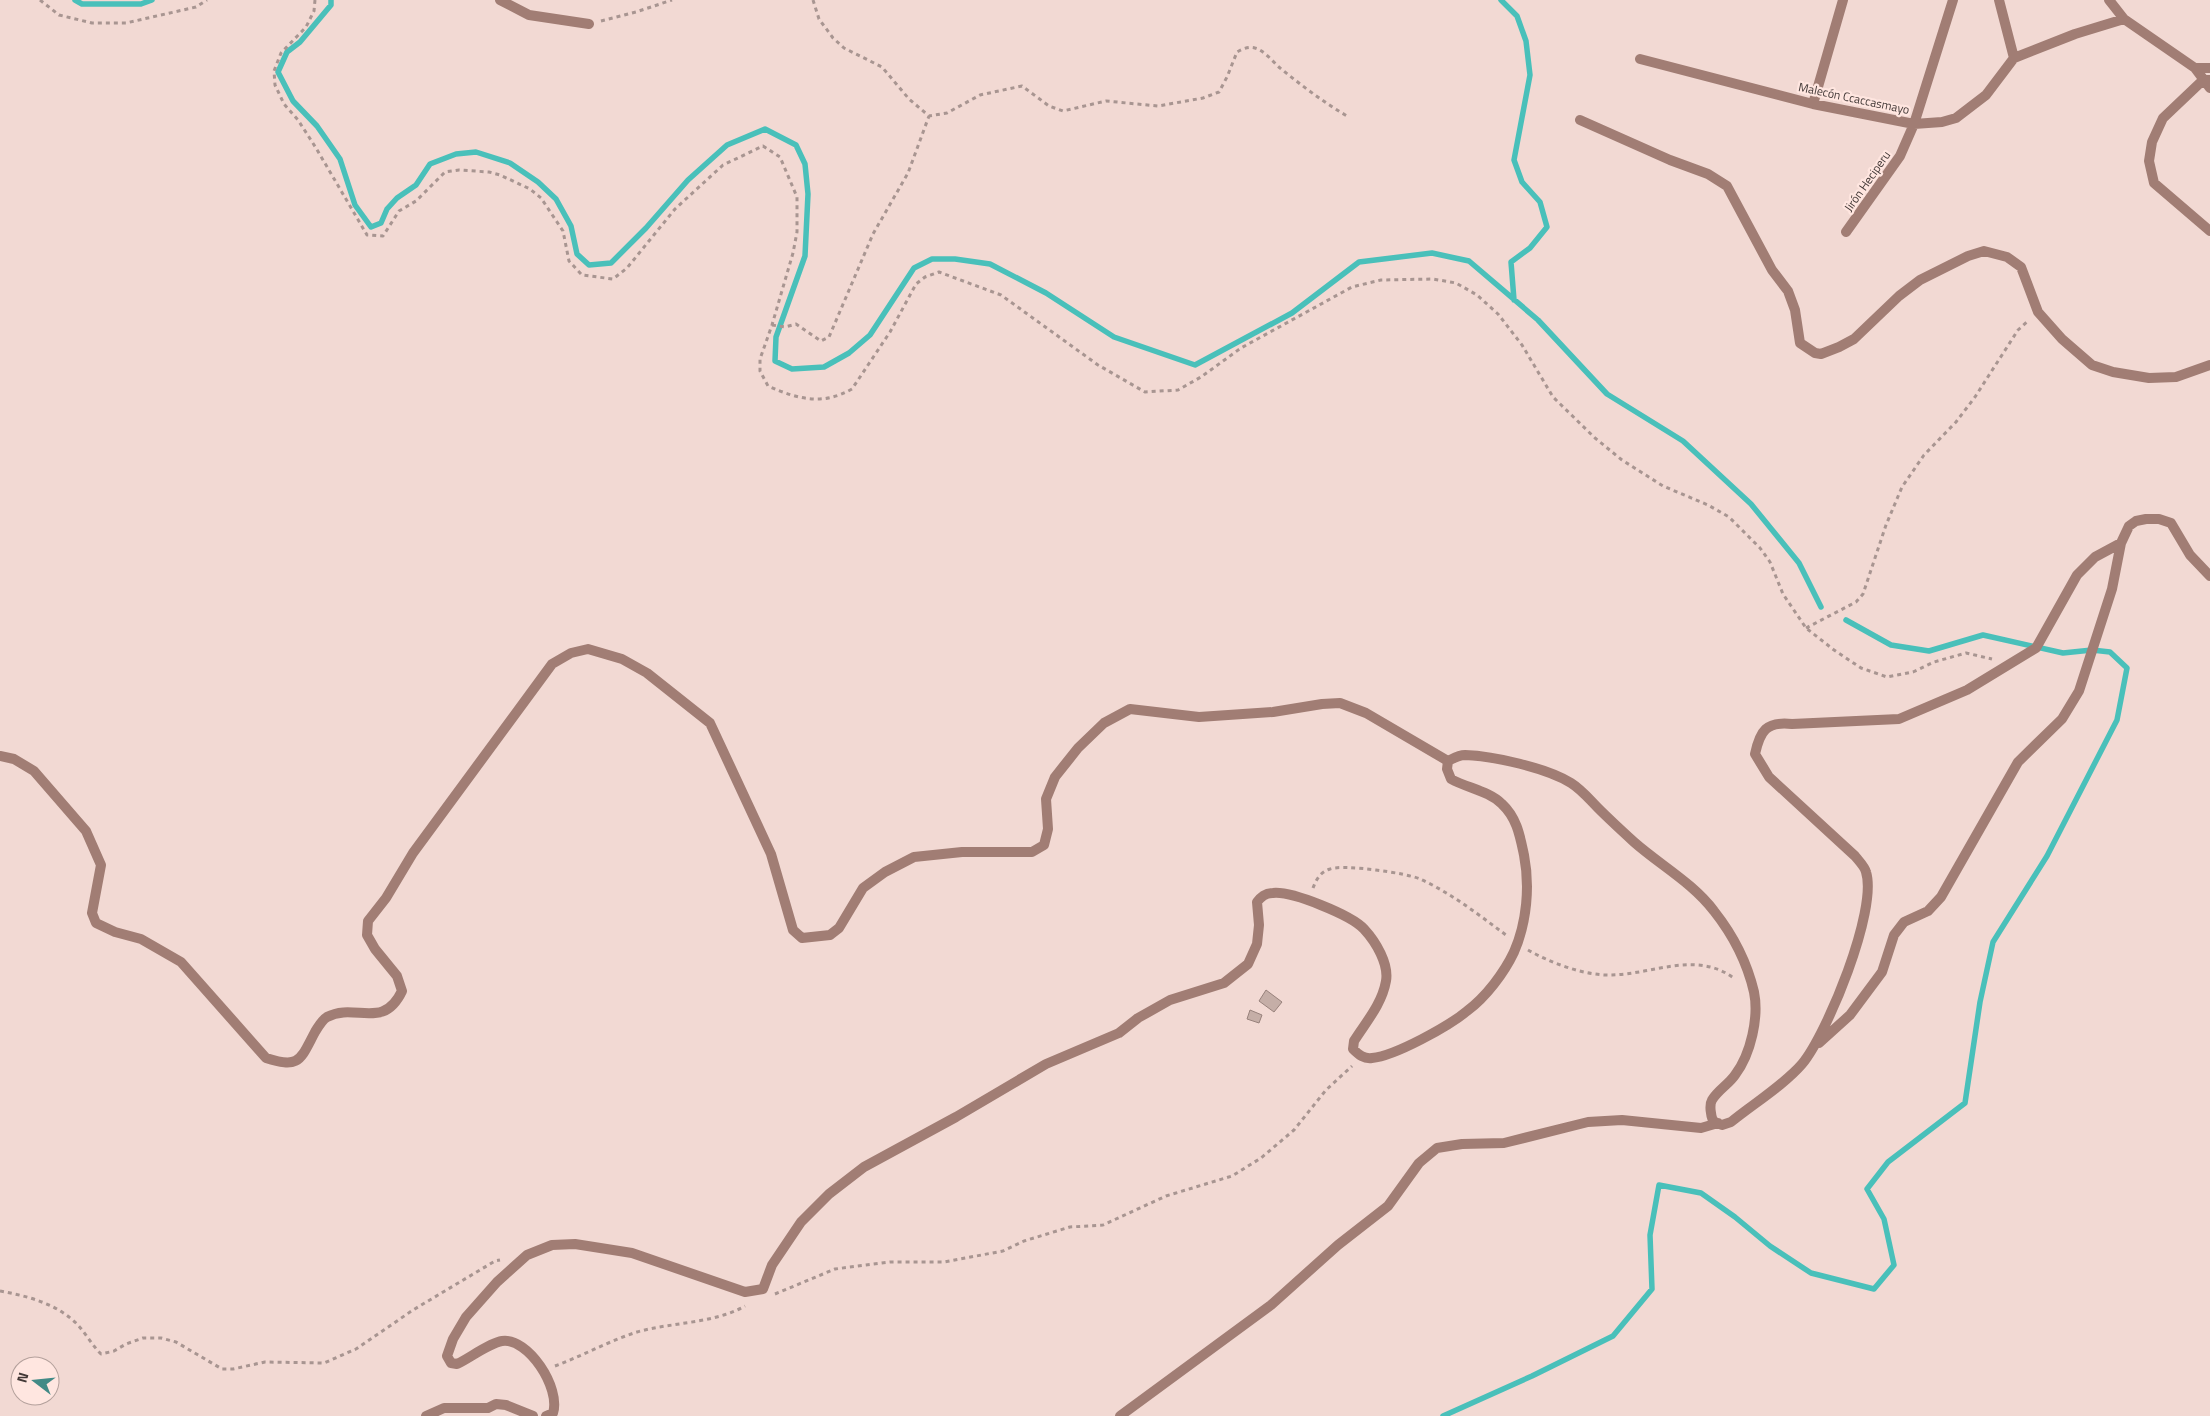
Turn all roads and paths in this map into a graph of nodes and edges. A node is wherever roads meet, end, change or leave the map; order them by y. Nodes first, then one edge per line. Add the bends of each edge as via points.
1 (40, 0) edge
2 (207, 0) edge
3 (315, 0) edge
4 (500, 0) edge
5 (672, 0) edge
6 (812, 0) edge
7 (1843, 0) edge
8 (1953, 0) edge
9 (1999, 0) edge
10 (2109, 0) edge
11 (2124, 19) junction
12 (589, 24) joint
13 (2014, 58) junction
14 (1640, 59) dead end
15 (2195, 68) junction
16 (2210, 68) edge
17 (2208, 83) edge
18 (1813, 104) junction
19 (929, 116) junction
20 (1347, 116) dead end
21 (1580, 120) dead end
22 (1914, 124) junction
23 (2210, 231) edge
24 (1846, 232) dead end
25 (2038, 312) junction
26 (772, 325) junction
27 (2210, 364) edge
28 (2121, 543) junction
29 (2210, 576) edge
30 (1806, 628) junction
31 (2012, 664) junction
32 (0, 756) edge
33 (1448, 761) junction
34 (1813, 1049) junction
35 (1361, 1057) junction
36 (1718, 1123) junction
37 (503, 1260) dead end
38 (0, 1291) edge
39 (767, 1292) junction
40 (544, 1369) junction
41 (426, 1416) edge
42 (533, 1416) edge
43 (546, 1416) edge
44 (1120, 1416) edge

1 - 2 path via 59,15 92,22 126,23 196,7
3 - 26 path via 314,11 306,27 281,53 274,71 275,85 367,235 383,236 399,210 416,201 445,172 490,172 513,180 541,198 563,231 569,261 582,275 613,279 627,268 675,210 724,165 763,146 780,157 797,197 793,253
4 - 12 street via 529,15
5 - 12 path
6 - 19 path via 819,19 833,38 851,52 882,67
7 - 18 street
8 - 22 street, Jirón Heciperu
9 - 13 street
10 - 11 street
11 - 13 street
11 - 15 street
13 - 22 street, Malecón Ccaccasmayo via 1986,95 1956,118
14 - 18 street, Malecón Ccaccasmayo
15 - 16 street
15 - 17 street
17 - 23 street via 2163,118 2152,142 2149,161 2154,183
18 - 22 street, Malecón Ccaccasmayo
19 - 20 path via 947,113 980,95 1022,86 1048,106 1063,112 1106,101 1158,106 1203,98 1219,92 1236,52 1254,47
19 - 26 path via 908,173 873,234 829,337 821,341 796,324 785,327
21 - 25 street via 1708,174 1727,186 1772,270 1788,291 1796,310 1800,343 1815,353 1830,351 1854,339 1920,280 1984,251 2007,257 2021,267
22 - 24 street, Jirón Heciperu via 1900,156
25 - 27 street via 2092,365 2113,372 2149,378 2176,377
25 - 30 path via 2018,330 1956,422 1924,455 1902,488 1863,594 1856,602
26 - 30 path via 760,359 760,371 768,386 806,400 845,392 864,373 916,284 939,272 1001,295 1098,364 1145,392 1178,390 1241,348 1352,288 1381,280 1433,279 1456,283 1477,295 1498,314 1522,345 1553,397 1595,438 1663,486 1729,517 1770,562 1783,594
28 - 29 street via 2129,526 2136,521 2159,519 2171,523 2190,555
28 - 31 street via 2095,557 2077,575 2036,648
28 - 34 street via 2112,589 2089,663 2079,691 2062,719 2018,762 1941,897 1928,911 1904,922 1894,935 1882,972 1850,1015
30 - 31 path via 1861,668 1887,677 1913,672 1966,653
31 - 34 street via 1967,690 1899,719 1778,722 1764,730 1758,740 1754,754 1769,777 1855,856 1866,872 1865,913 1858,942 1827,1024
32 - 33 street via 14,759 34,771 86,831 101,865 92,914 96,923 141,939 181,962 266,1058 281,1063 301,1059 325,1018 336,1014 380,1013 396,1004 402,991 397,976 367,935 368,921 552,664 571,653 588,649 622,659 647,673 710,723 771,854 793,930 802,938 830,935 839,928 862,888 914,857 962,852 1032,852 1044,845 1048,829 1046,799 1055,777 1104,722 1130,709 1199,717 1340,703 1366,713
33 - 35 street via 1451,779 1501,802 1514,817 1526,867 1525,919 1514,952 1499,978 1468,1011 1407,1047 1372,1059
33 - 36 street via 1465,755 1510,762 1557,775 1584,792 1635,843 1713,909 1737,945 1754,993 1755,1008 1752,1035 1740,1067 1711,1101 1711,1116
34 - 36 street via 1801,1065 1731,1122
35 - 39 path via 1326,1090 1294,1130 1261,1158 1232,1176 1166,1196 1103,1225 1070,1227 1003,1251 944,1262 890,1262 835,1269
35 - 39 street via 1354,1049 1354,1041 1380,1001 1386,980 1386,966 1377,948 1364,929 1343,915 1308,900 1273,893 1262,896 1257,902 1257,944 1248,964 1224,982 1170,1000 1119,1033 1046,1064 864,1167 829,1194 801,1222 772,1264
36 - 44 street via 1701,1128 1622,1120 1588,1122 1504,1143 1437,1148 1419,1163 1388,1206 1271,1304
37 - 38 path via 495,1261 413,1310 356,1349 324,1363 265,1362 233,1369 222,1369 176,1342 161,1338 143,1338 101,1354 75,1323 55,1308 38,1300
39 - 40 path via 729,1315 637,1332
39 - 40 street via 745,1292 632,1253 575,1244 552,1245 527,1255 497,1282 466,1317 447,1356 451,1363 457,1364 504,1340 519,1346
40 - 43 street via 556,1404 553,1413
41 - 42 street via 444,1408 488,1408 496,1404

